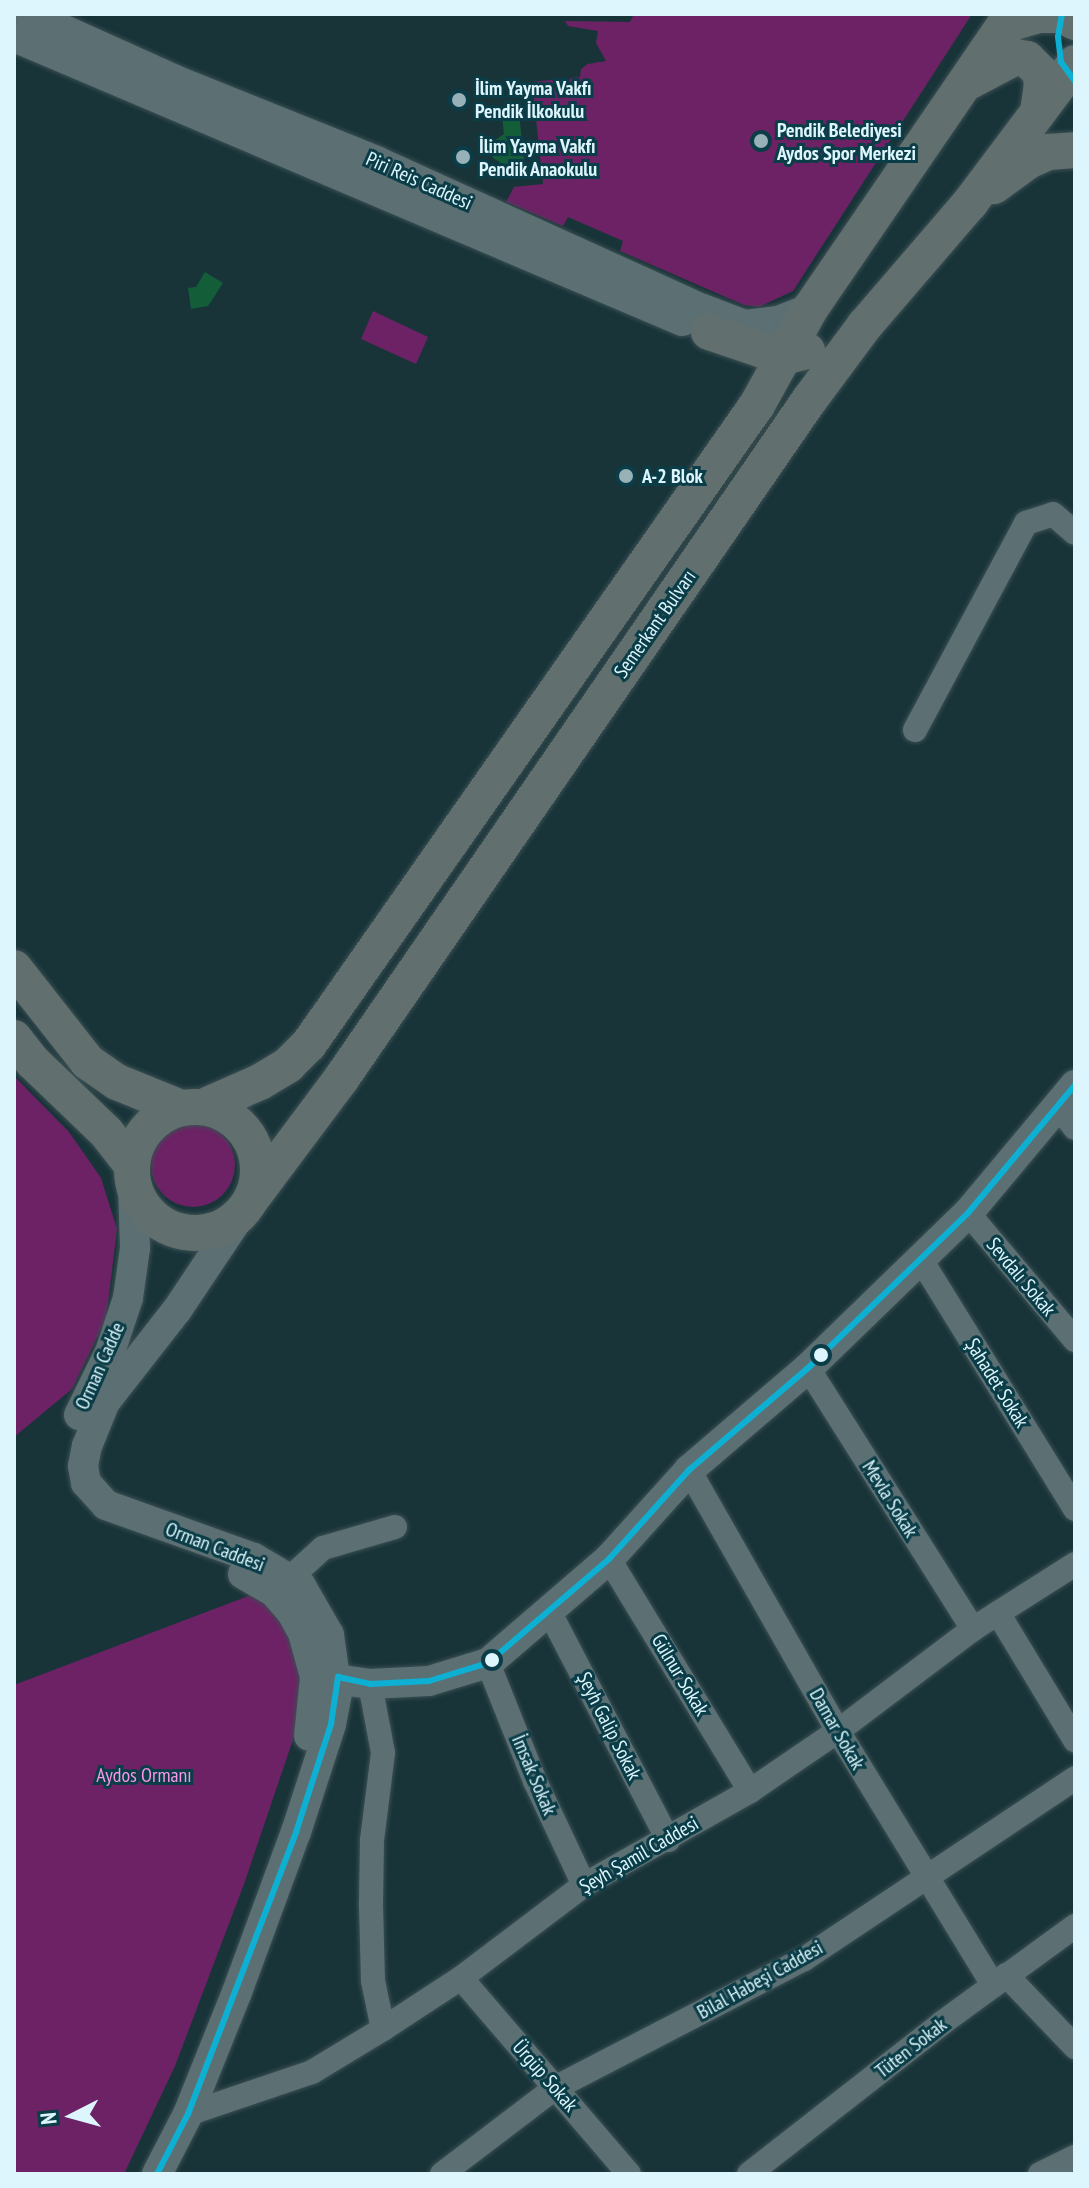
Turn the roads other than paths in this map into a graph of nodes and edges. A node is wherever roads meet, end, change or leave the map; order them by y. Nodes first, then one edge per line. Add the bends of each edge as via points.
1 (29, 14) edge
2 (1062, 14) edge
3 (1075, 22) edge
4 (1003, 28) edge
5 (14, 37) edge
6 (1072, 72) edge
7 (965, 84) junction
8 (1038, 112) junction
9 (1075, 150) edge
10 (970, 203) junction
11 (810, 309) junction
12 (865, 325) junction
13 (709, 332) junction
14 (783, 357) junction
15 (757, 405) junction
16 (1075, 533) edge
17 (915, 730) dead end
18 (14, 968) edge
19 (14, 1038) edge
20 (192, 1107) junction
21 (1070, 1107) edge
22 (132, 1174) junction
23 (246, 1206) junction
24 (968, 1213) junction
25 (920, 1258) junction
26 (1075, 1340) edge
27 (808, 1368) junction
28 (689, 1470) junction
29 (1075, 1509) edge
30 (114, 1519) junction
31 (395, 1527) dead end
32 (609, 1559) junction
33 (1075, 1564) edge
34 (290, 1578) junction
35 (550, 1613) junction
36 (998, 1613) junction
37 (973, 1629) junction
38 (488, 1663) junction
39 (326, 1677) junction
40 (370, 1684) junction
41 (838, 1731) junction
42 (1075, 1740) edge
43 (1075, 1778) edge
44 (750, 1791) junction
45 (668, 1840) junction
46 (925, 1878) junction
47 (584, 1885) junction
48 (1075, 1926) edge
49 (461, 1978) junction
50 (999, 1980) junction
51 (383, 2029) junction
52 (1075, 2047) edge
53 (555, 2088) junction
54 (188, 2114) junction
55 (1075, 2157) edge
56 (139, 2174) edge
57 (157, 2174) edge
58 (442, 2174) edge
59 (629, 2174) edge
60 (749, 2174) edge
61 (1040, 2174) edge

1 - 11 street, Piri Reis Caddesi via 745,325 778,321
2 - 3 main road
2 - 4 main road, Semerkant Bulvarı via 1039,15
2 - 6 main road via 1059,50
4 - 7 main road, Semerkant Bulvarı
5 - 13 street, Piri Reis Caddesi
6 - 8 main road, Semerkant Bulvarı
7 - 8 main road via 996,64 1027,59 1040,72
7 - 11 main road, Semerkant Bulvarı
8 - 10 main road, Semerkant Bulvarı
9 - 10 main road via 1048,152 1028,161
10 - 12 main road, Semerkant Bulvarı
11 - 14 main road, Semerkant Bulvarı
12 - 14 main road via 823,347
12 - 23 main road, Semerkant Bulvarı via 351,1066
13 - 14 main road
13 - 15 main road via 739,353
14 - 15 main road, Semerkant Bulvarı
15 - 20 main road, Semerkant Bulvarı via 309,1044 260,1082
16 - 17 street via 1053,514 1026,523
18 - 20 main road via 88,1062 117,1082
19 - 22 main road via 106,1132
20 - 22 main road via 162,1115 147,1128 136,1145
20 - 23 main road via 222,1112 251,1140 258,1169
21 - 24 street
22 - 23 main road via 140,1202 169,1228 207,1233 225,1226
22 - 30 street, Orman Cadde via 135,1248 128,1298 110,1352 72,1430 65,1469 71,1497 94,1521
23 - 30 street, Orman Cadde via 177,1310 117,1383 92,1426 83,1466 86,1483
24 - 25 street
24 - 26 street, Sevdalı Sokak
25 - 27 street
25 - 29 street, Şahadet Sokak
27 - 28 street
27 - 37 street, Mevla Sokak
28 - 32 street
28 - 41 street, Damar Sokak
30 - 34 street, Orman Caddesi via 254,1558
30 - 39 street, Orman Caddesi via 274,1592 292,1613
31 - 34 street via 323,1548
32 - 35 street
32 - 44 street, Gülnur Sokak
33 - 36 street, Şeyh Şamil Caddesi
34 - 39 street, Orman Caddesi via 311,1598 322,1619
35 - 38 street
35 - 45 street, Şeyh Galip Sokak
36 - 37 street, Şeyh Şamil Caddesi
36 - 42 street
37 - 41 street, Şeyh Şamil Caddesi
38 - 40 street via 429,1681
38 - 47 street, İmsak Sokak
39 - 40 street
39 - 54 street, Orman Caddesi via 331,1724 296,1832
39 - 56 street, Orman Caddesi via 304,1756 179,2093
40 - 51 street via 383,1753 372,1840 371,1905 373,1981
41 - 44 street, Şeyh Şamil Caddesi
41 - 46 street, Damar Sokak
43 - 46 street, Bilal Habeşi Caddesi
44 - 45 street, Şeyh Şamil Caddesi
45 - 47 street, Şeyh Şamil Caddesi
46 - 50 street, Damar Sokak
46 - 53 street, Bilal Habeşi Caddesi via 804,1959
47 - 49 street, Şeyh Şamil Caddesi
48 - 50 street, Tüten Sokak
49 - 51 street, Şeyh Şamil Caddesi
49 - 53 street, Ürgüp Sokak
50 - 52 street, Damar Sokak
50 - 60 street, Tüten Sokak
51 - 54 street, Şeyh Şamil Caddesi via 312,2072
53 - 58 street, Bilal Habeşi Caddesi
53 - 59 street, Ürgüp Sokak
54 - 57 street, Orman Caddesi
55 - 61 street

